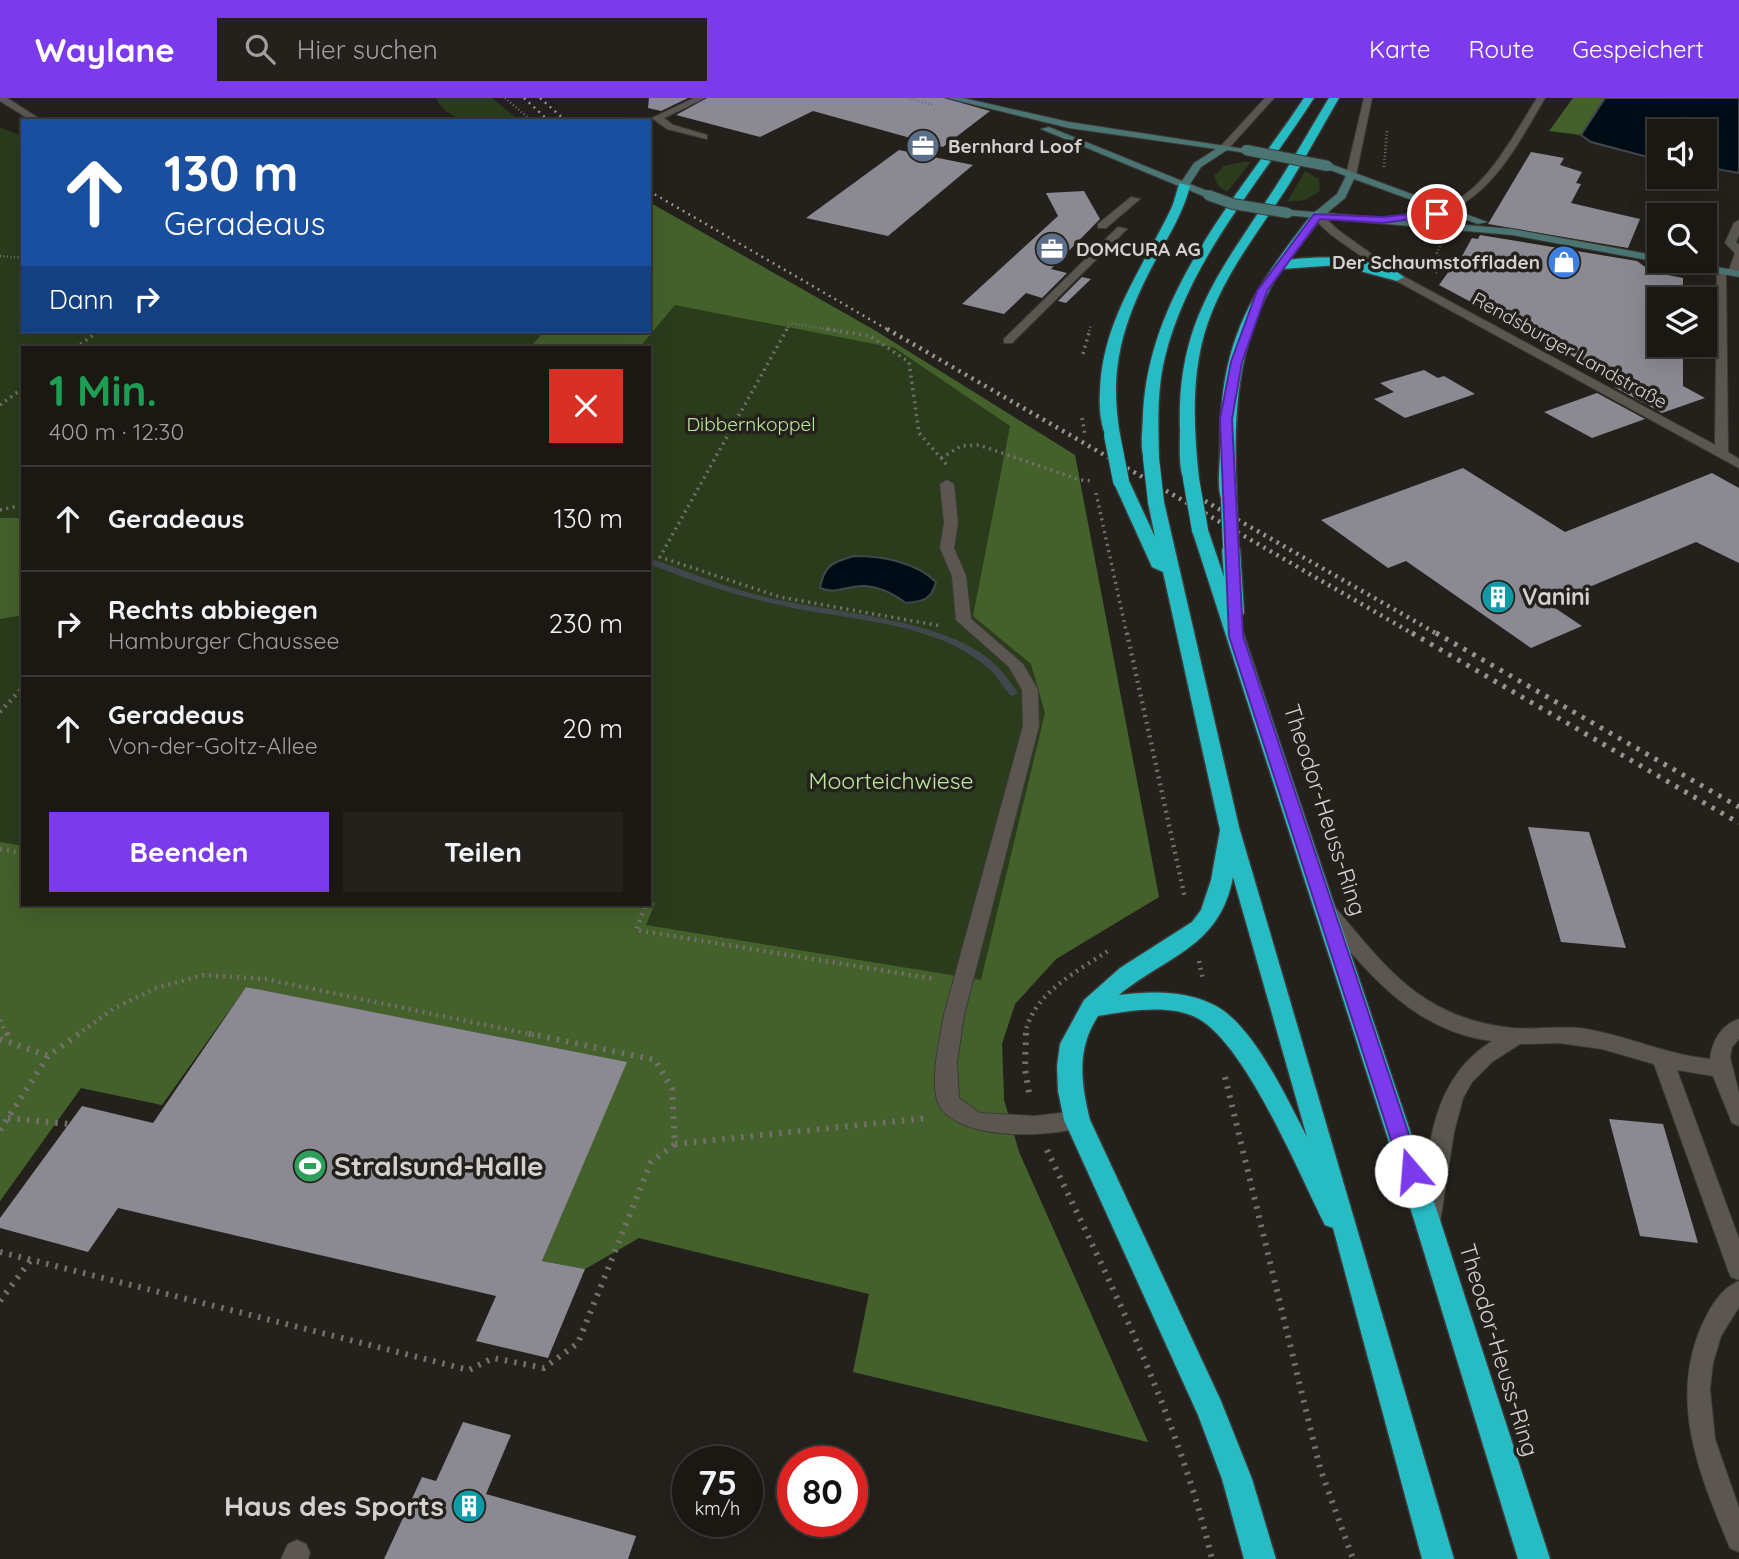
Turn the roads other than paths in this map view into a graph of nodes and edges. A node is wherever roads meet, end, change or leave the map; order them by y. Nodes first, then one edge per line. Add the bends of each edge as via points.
1 (1, 98) edge
2 (701, 98) edge
3 (951, 98) edge
4 (1270, 98) edge
5 (1309, 98) edge
6 (1334, 98) edge
7 (1368, 98) edge
8 (1541, 98) edge
9 (979, 105) junction
10 (36, 119) edge
11 (704, 137) dead end
12 (1224, 148) junction
13 (1351, 175) junction
14 (1184, 186) junction
15 (1135, 199) dead end
16 (1448, 210) junction
17 (1317, 216) junction
18 (1383, 220) junction
19 (1739, 223) edge
20 (1101, 226) dead end
21 (1122, 229) dead end
22 (1512, 232) junction
23 (1739, 253) edge
24 (1647, 257) edge
25 (1278, 266) junction
26 (1732, 273) edge
27 (1397, 277) junction
28 (1008, 341) dead end
29 (1721, 455) junction
30 (1739, 464) edge
31 (947, 484) road end
32 (1178, 604) junction
33 (1236, 636) junction
34 (1228, 827) junction
35 (1327, 911) junction
36 (1093, 1008) junction
37 (1739, 1027) edge
38 (1517, 1036) junction
39 (1663, 1060) junction
40 (1720, 1068) junction
41 (1739, 1117) edge
42 (1077, 1120) junction
43 (1428, 1223) junction
44 (1354, 1256) junction
45 (1739, 1270) edge
46 (1739, 1292) edge
47 (1739, 1539) edge
48 (1260, 1559) edge
49 (1438, 1559) edge
50 (1534, 1559) edge

1 - 10 street
2 - 11 street via 657,118
3 - 9 main road
4 - 12 street
5 - 32 highway, bridge via 1208,246 1169,319 1158,356 1151,458
6 - 33 highway, Theodor-Heuss-Ring, bridge via 1227,267 1197,335 1186,398 1191,479 1200,530
7 - 13 street
8 - 16 street via 1501,163 1469,197
9 - 12 main road via 1081,127
9 - 14 main road
12 - 13 main road, bridge via 1282,155
12 - 14 main road via 1197,165
13 - 16 main road
13 - 17 main road via 1341,196
14 - 17 main road, bridge via 1233,204
14 - 32 highway, bridge via 1179,206 1118,327 1104,391 1122,481
15 - 20 street
16 - 18 street
16 - 22 main road
17 - 18 main road
17 - 25 highway
17 - 27 street, Rendsburger Landstraße via 1328,229
18 - 22 main road
19 - 23 street via 1730,243
21 - 28 street
22 - 24 main road
23 - 26 street
25 - 27 highway via 1328,259
25 - 33 highway, bridge via 1255,306 1231,380 1226,419
26 - 29 street
27 - 29 street, Rendsburger Landstraße
29 - 30 street, Rendsburger Landstraße
31 - 42 street via 951,523 947,548 959,576 964,620 1015,664 1030,690 1031,726 944,1068 949,1103 976,1122 1035,1125
32 - 34 highway
33 - 35 highway, Theodor-Heuss-Ring
34 - 36 highway via 1221,878 1205,921 1193,934 1125,977
34 - 44 highway
35 - 38 street via 1390,984 1424,1012 1470,1030
35 - 43 highway, Theodor-Heuss-Ring
36 - 42 highway via 1078,1024 1069,1047 1068,1093
36 - 44 highway via 1146,1002 1180,1005 1209,1013 1227,1028 1246,1053
37 - 40 street via 1720,1046
38 - 39 street via 1556,1033 1584,1037
38 - 43 street via 1484,1056 1459,1085
39 - 40 street
39 - 45 street
40 - 41 street
42 - 48 highway via 1211,1411
43 - 50 highway, Theodor-Heuss-Ring
44 - 49 highway
46 - 47 street via 1716,1318 1701,1357 1696,1399 1700,1434

